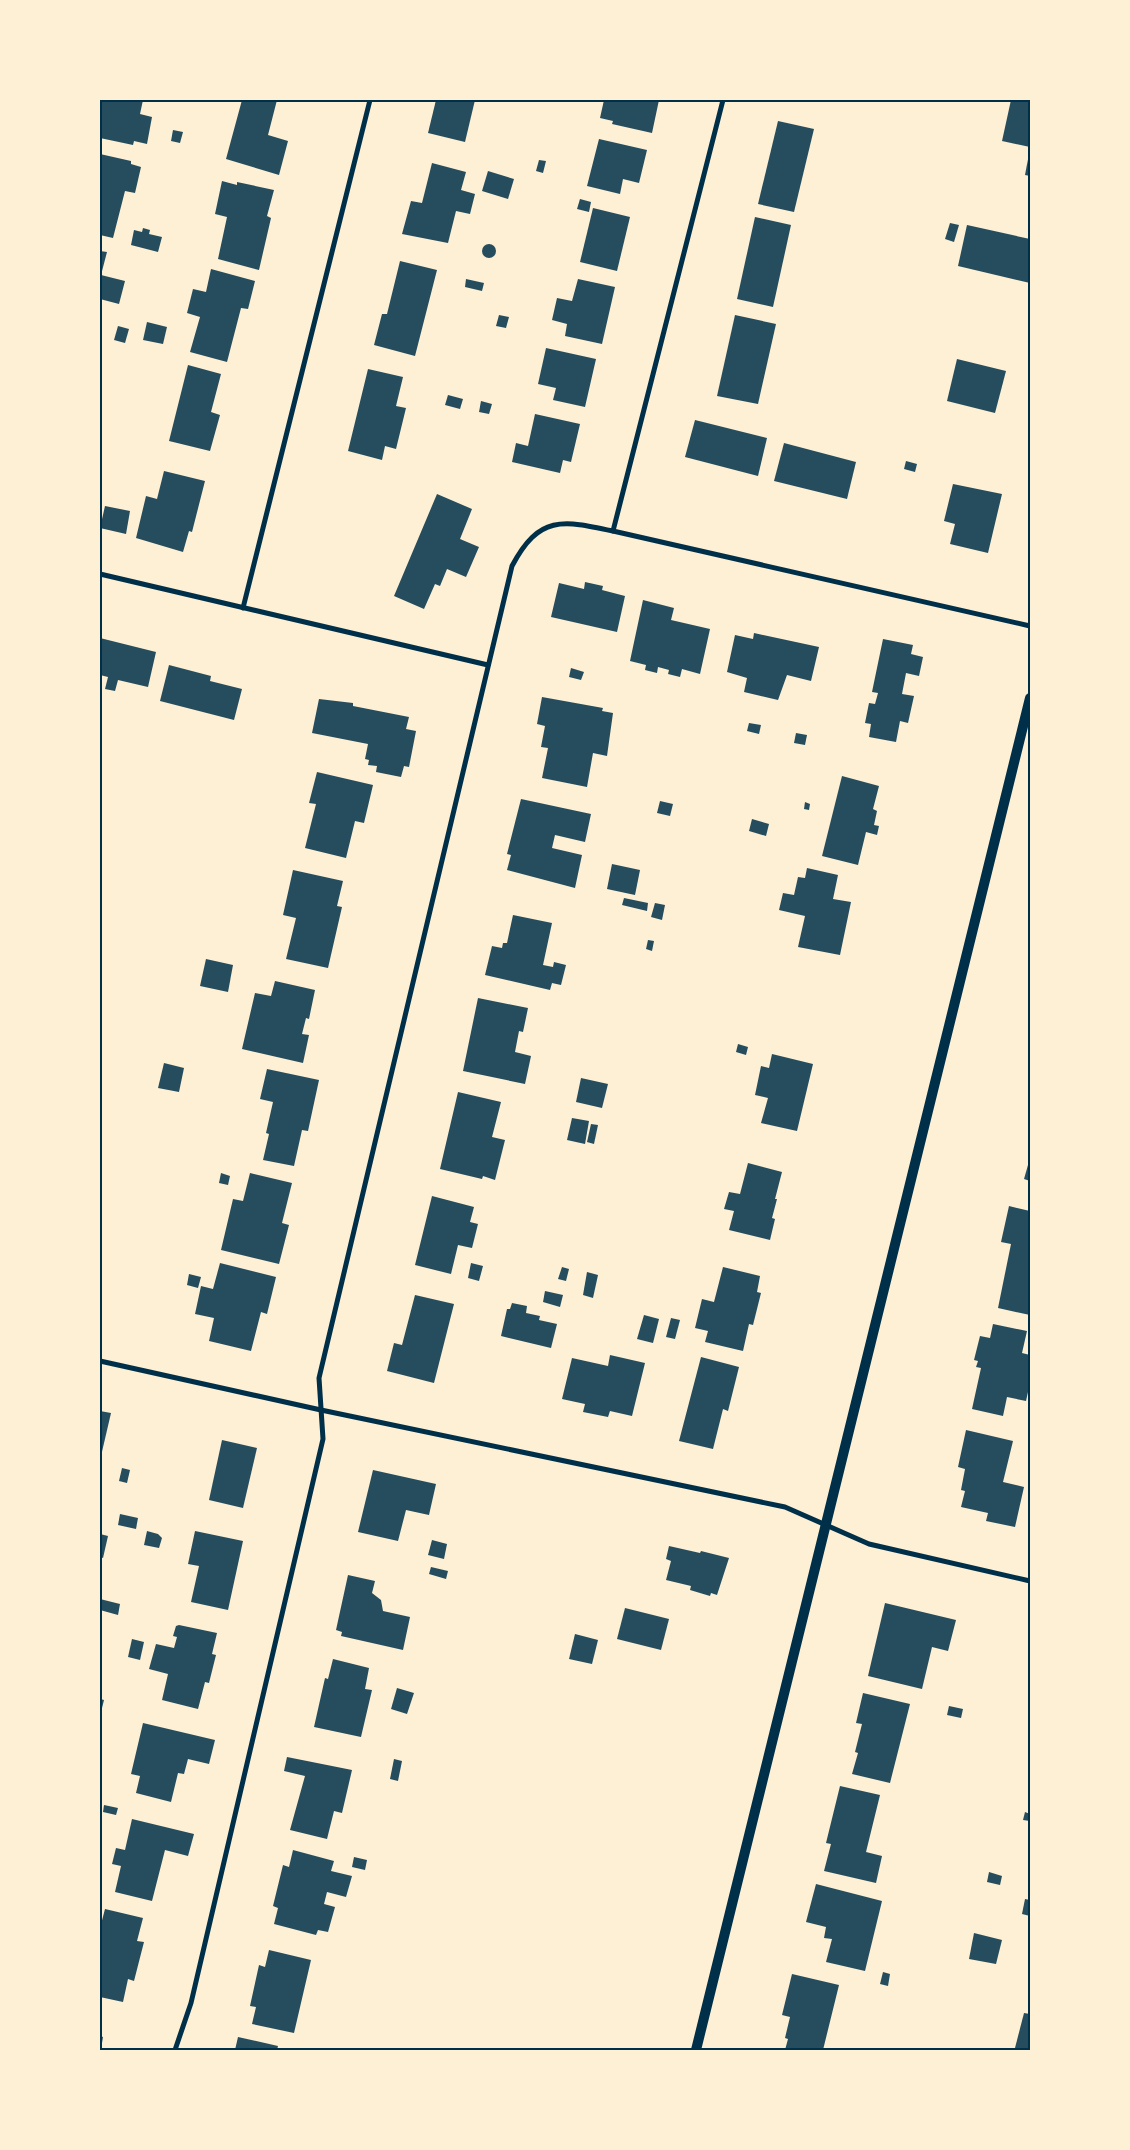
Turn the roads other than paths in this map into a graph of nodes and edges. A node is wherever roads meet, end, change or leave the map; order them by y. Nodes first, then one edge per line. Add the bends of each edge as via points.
1 (370, 100) edge
2 (723, 100) edge
3 (613, 531) junction
4 (100, 574) edge
5 (243, 608) junction
6 (1030, 626) edge
7 (488, 665) junction
8 (1029, 704) edge
9 (100, 1361) edge
10 (321, 1410) junction
11 (826, 1525) junction
12 (1030, 1581) edge
13 (175, 2050) edge
14 (696, 2050) edge

1 - 5 street
2 - 3 street
3 - 6 street
3 - 7 street via 577,523 554,524 534,534 512,566
4 - 5 street
5 - 7 street
7 - 10 street via 319,1378
8 - 11 main road
9 - 10 street
10 - 11 street via 785,1507
10 - 13 street via 323,1439 191,2003
11 - 12 street via 869,1544
11 - 14 main road

